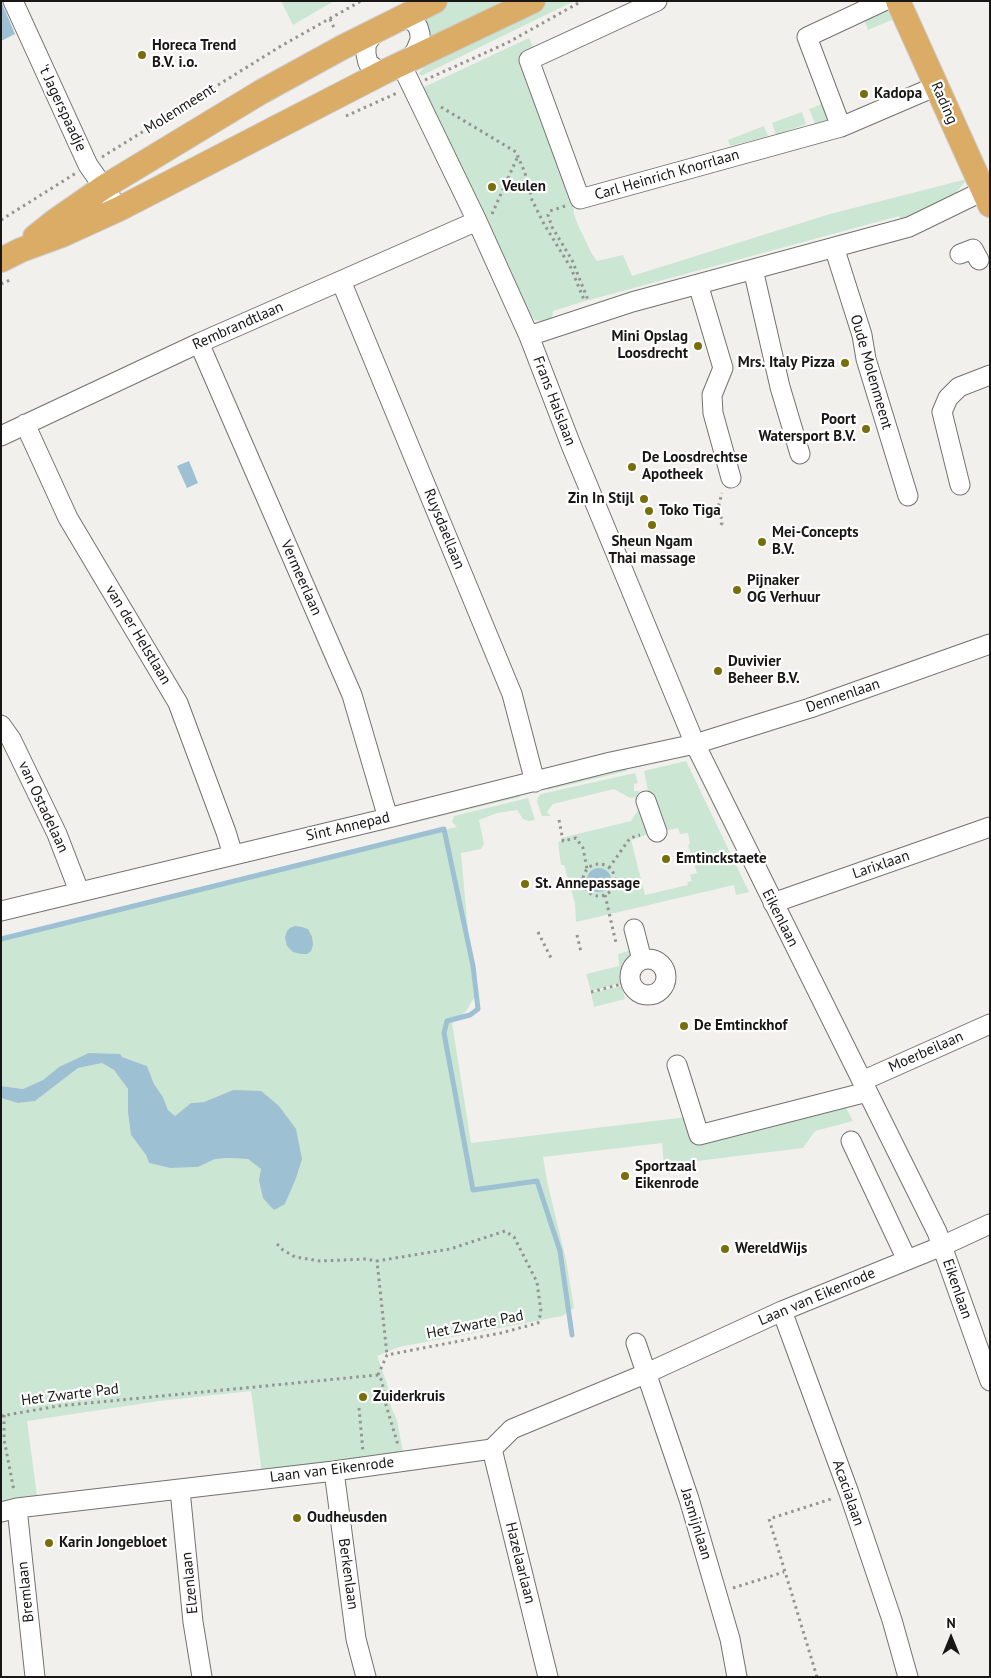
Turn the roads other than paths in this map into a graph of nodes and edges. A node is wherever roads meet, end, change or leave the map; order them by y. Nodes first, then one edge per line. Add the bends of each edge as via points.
1 (13, 1) edge
2 (435, 1) edge
3 (533, 1) edge
4 (657, 1) edge
5 (884, 1) edge
6 (898, 1) edge
7 (856, 7) edge
8 (401, 18) junction
9 (374, 32) junction
10 (398, 66) junction
11 (925, 90) dead end
12 (841, 127) junction
13 (104, 188) junction
14 (986, 198) edge
15 (119, 209) junction
16 (478, 223) junction
17 (834, 247) junction
18 (960, 254) dead end
19 (11, 255) edge
20 (979, 260) dead end
21 (753, 269) junction
22 (341, 280) junction
23 (698, 284) junction
24 (529, 336) junction
25 (199, 343) junction
26 (990, 375) edge
27 (25, 424) junction
28 (1, 436) edge
29 (800, 454) dead end
30 (732, 478) road end
31 (960, 485) dead end
32 (908, 496) dead end
33 (990, 644) edge
34 (1, 725) edge
35 (695, 744) junction
36 (535, 782) junction
37 (646, 801) dead end
38 (388, 818) junction
39 (990, 826) edge
40 (656, 831) road end
41 (233, 855) junction
42 (79, 891) junction
43 (773, 903) junction
44 (1, 911) edge
45 (634, 929) dead end
46 (642, 960) junction
47 (990, 1024) edge
48 (677, 1065) dead end
49 (864, 1086) junction
50 (851, 1141) dead end
51 (990, 1224) edge
52 (942, 1246) junction
53 (907, 1260) junction
54 (782, 1310) junction
55 (636, 1343) dead end
56 (645, 1374) junction
57 (990, 1381) edge
58 (492, 1449) junction
59 (334, 1471) junction
60 (180, 1490) junction
61 (9, 1510) edge
62 (35, 1677) edge
63 (202, 1677) edge
64 (366, 1677) edge
65 (548, 1677) edge
66 (737, 1677) edge
67 (908, 1677) edge

1 - 13 street, 't Jagerspaadje via 88,165
2 - 8 main road, Molenmeent
3 - 10 main road, Molenmeent
4 - 12 street, Carl Heinrich Knorrlaan via 529,60 580,199
5 - 7 street
6 - 14 main road, Rading
7 - 12 street via 807,37
8 - 9 main road, Molenmeent
8 - 10 street via 418,27 420,40 416,50
9 - 10 street via 366,45 368,63 376,69
9 - 13 main road, Molenmeent via 261,92
10 - 15 main road, Molenmeent
10 - 16 street, Frans Halslaan
11 - 12 street, Carl Heinrich Knorrlaan
13 - 15 street, 't Jagerspaadje
13 - 19 main road, Molenmeent
14 - 17 street via 909,227
15 - 19 main road, Molenmeent
16 - 22 street, Rembrandtlaan
16 - 24 street, Frans Halslaan
17 - 21 street
17 - 32 street, Oude Molenmeent
18 - 20 street via 973,249
21 - 23 street
21 - 29 street via 780,387
22 - 25 street, Rembrandtlaan
22 - 36 street, Ruysdaellaan via 512,694
23 - 24 street
23 - 30 street via 723,368 712,395 713,413
24 - 35 street, Frans Halslaan
25 - 27 street, Rembrandtlaan
25 - 38 street, Vermeerlaan via 352,695
26 - 31 street via 959,387 948,398 942,412
27 - 28 street, Rembrandtlaan
27 - 41 street, van der Helstlaan via 68,518 178,703
33 - 35 street, Dennenlaan via 810,708
34 - 42 street, van Ostadelaan via 11,739 56,834
35 - 36 street, Sint Annepad
35 - 43 street, Eikenlaan
36 - 38 street, Sint Annepad
37 - 40 street
38 - 41 street, Sint Annepad
39 - 43 street, Larixlaan
41 - 42 street, Sint Annepad
42 - 44 street, Sint Annepad
43 - 49 street, Eikenlaan
45 - 46 street
46 - 46 street via 654,960 663,968 666,980 656,994 644,995 630,982 633,967
47 - 49 street, Moerbeilaan
48 - 49 street via 699,1134
49 - 52 street, Eikenlaan
50 - 53 street
51 - 52 street, Laan van Eikenrode
52 - 53 street, Laan van Eikenrode
52 - 57 street, Eikenlaan
53 - 54 street, Laan van Eikenrode
54 - 56 street, Laan van Eikenrode
54 - 67 street, Acacialaan via 892,1620
55 - 56 street
56 - 58 street, Laan van Eikenrode via 512,1429
56 - 66 street, Jasmijnlaan via 689,1499 730,1639
58 - 59 street, Laan van Eikenrode
58 - 65 street, Hazelaarlaan
59 - 60 street, Laan van Eikenrode
59 - 64 street, Berkenlaan via 356,1639
60 - 61 street, Laan van Eikenrode
60 - 63 street, Elzenlaan via 193,1622
61 - 62 street, Bremlaan

